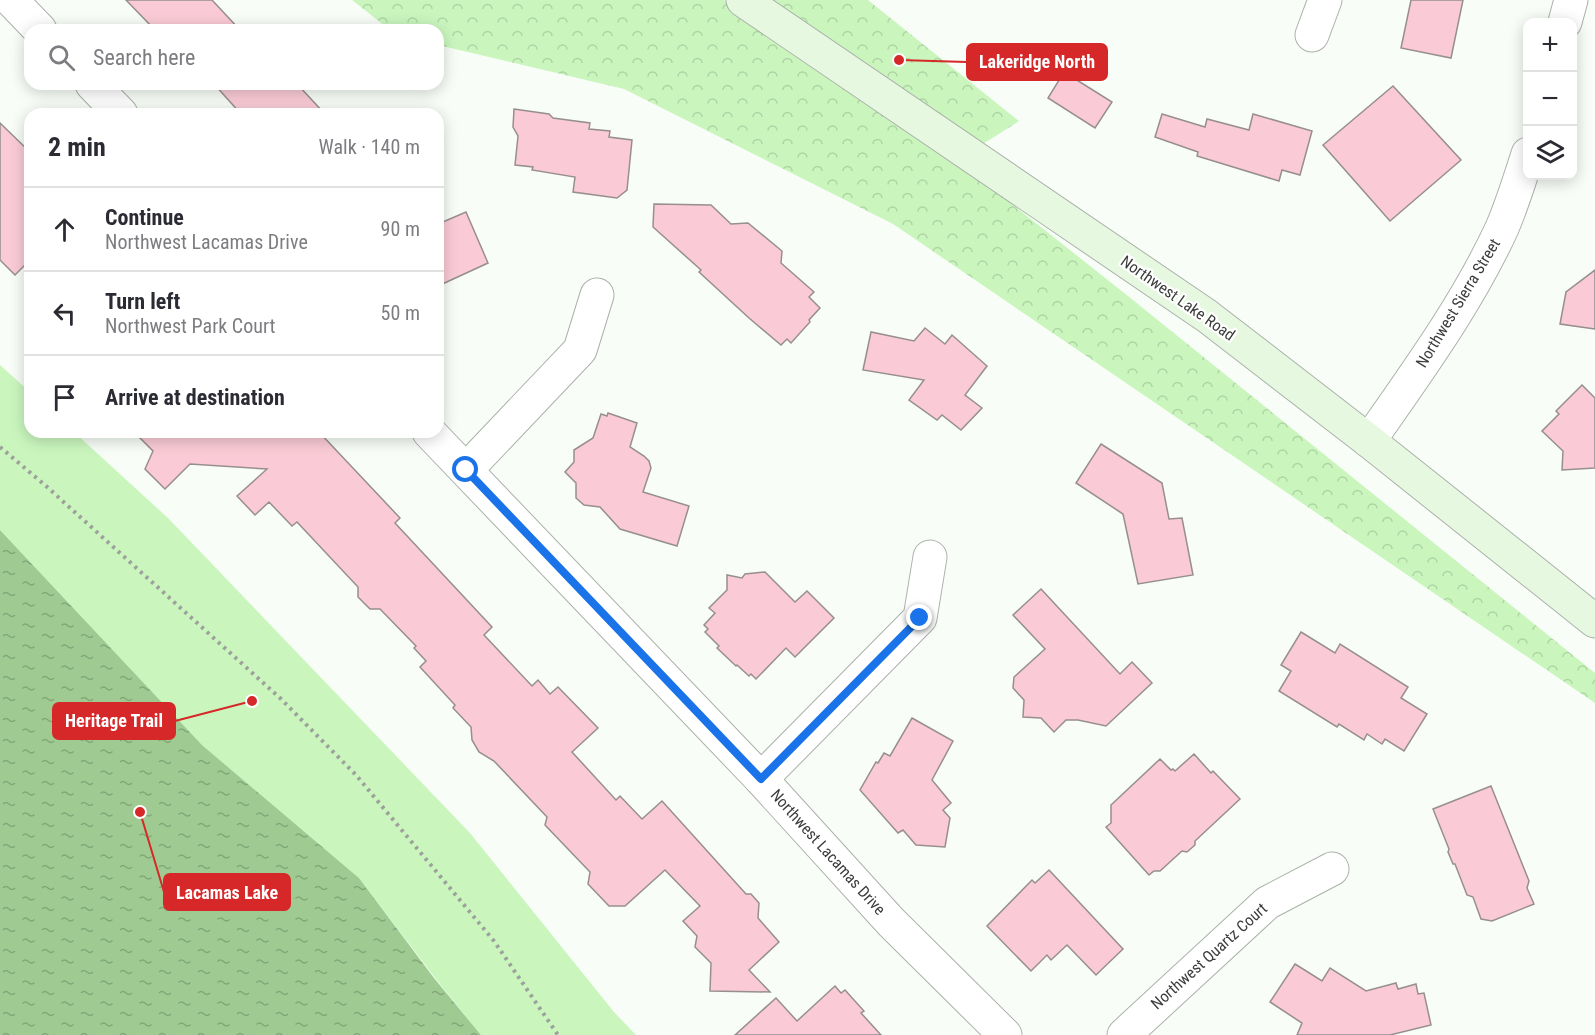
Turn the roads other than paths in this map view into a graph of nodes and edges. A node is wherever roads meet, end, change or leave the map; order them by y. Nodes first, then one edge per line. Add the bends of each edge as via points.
1 (11, 0) edge
2 (743, 0) edge
3 (1325, 0) edge
4 (1571, 0) edge
5 (1566, 18) edge
6 (34, 24) edge
7 (1312, 35) dead end
8 (98, 90) edge
9 (115, 108) edge
10 (1523, 166) edge
11 (597, 295) dead end
12 (435, 438) edge
13 (1370, 441) junction
14 (466, 470) junction
15 (930, 557) dead end
16 (1595, 621) edge
17 (761, 779) junction
18 (1332, 869) dead end
19 (1005, 1035) edge
20 (1124, 1035) edge

1 - 6 street
2 - 13 main road, Northwest Lake Road via 1207,316
3 - 7 street
4 - 5 street
8 - 9 street
10 - 13 street, Northwest Sierra Street via 1502,227 1472,285
11 - 14 street via 580,350
12 - 14 street, Northwest Lacamas Drive
13 - 16 main road, Northwest Lake Road
14 - 17 street, Northwest Lacamas Drive
15 - 17 street via 920,618
17 - 19 street, Northwest Lacamas Drive via 891,922
18 - 20 street, Northwest Quartz Court via 1267,903

